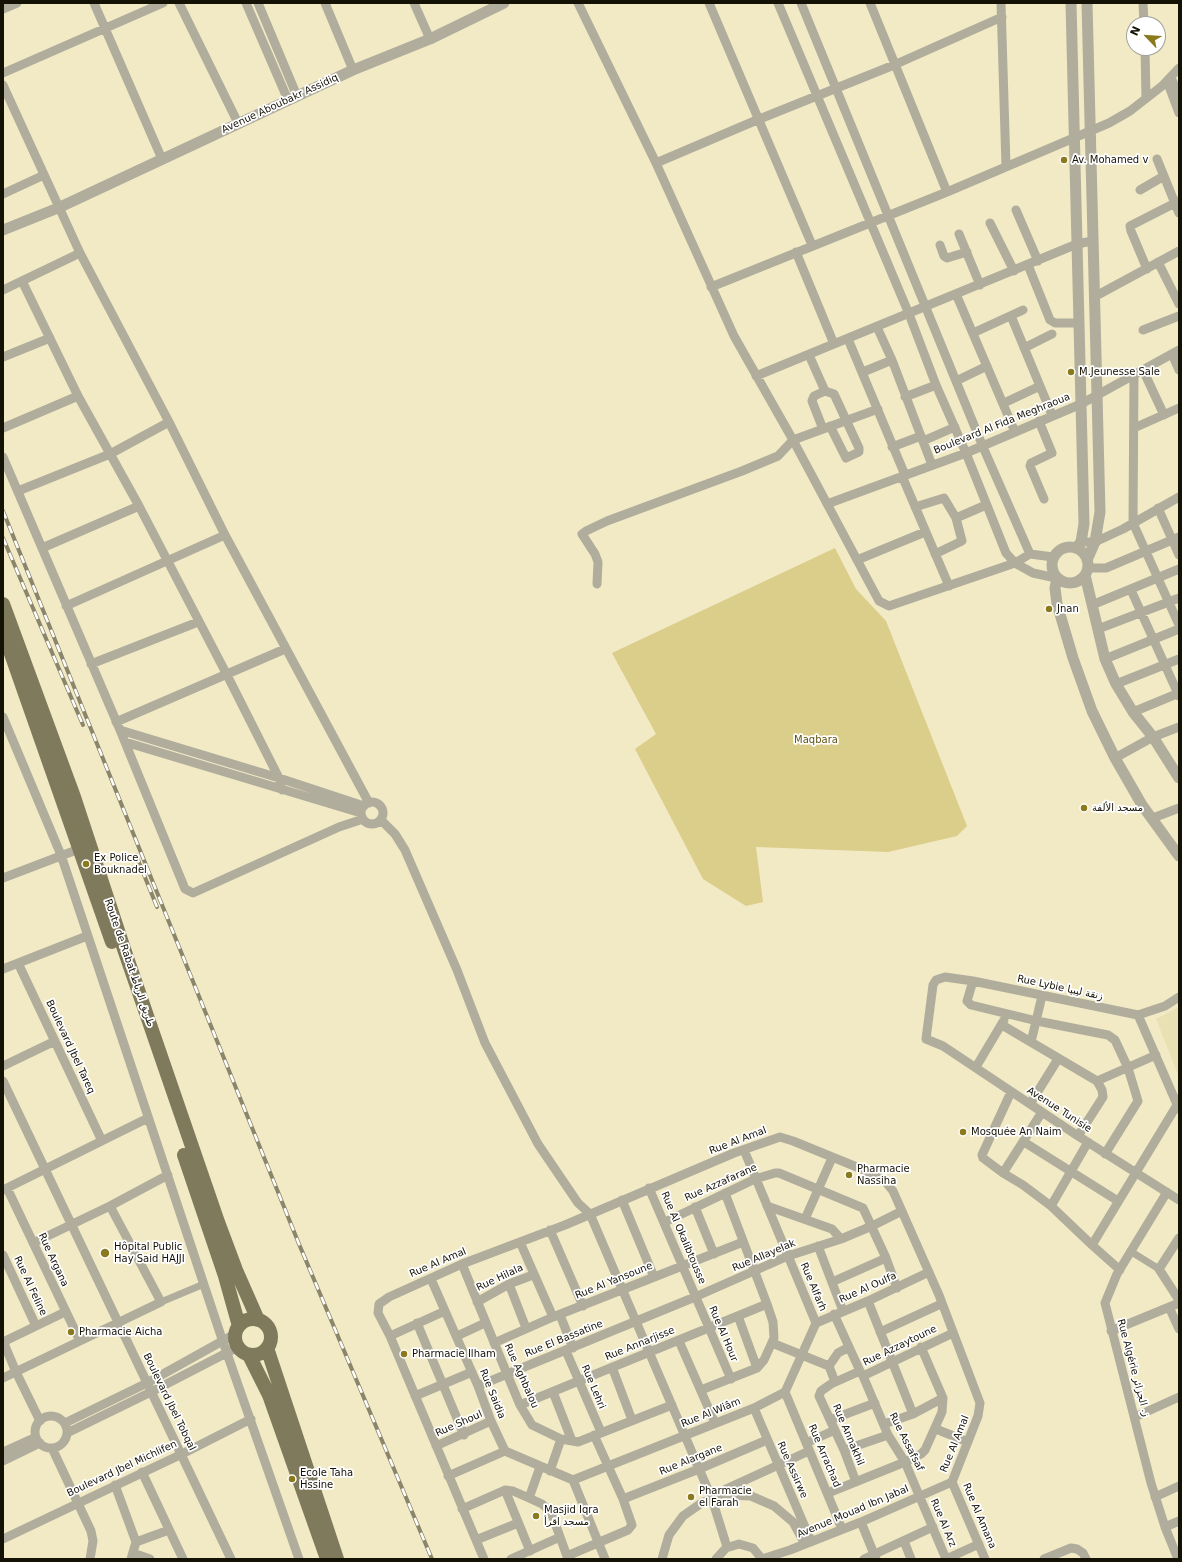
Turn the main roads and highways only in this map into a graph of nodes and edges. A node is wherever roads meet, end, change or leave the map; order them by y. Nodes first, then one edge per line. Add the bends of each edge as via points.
1 (3, 604) edge
2 (3, 632) edge
3 (258, 1320) junction
4 (235, 1340) junction
5 (267, 1348) junction
6 (250, 1355) junction
7 (326, 1559) edge
8 (337, 1559) edge

1 - 3 main road, Route de Rabat طريق الرباط via 71,790 218,1222
2 - 4 main road, Route de Rabat طريق الرباط via 140,1022 225,1276
3 - 4 main road via 248,1320
3 - 5 main road via 266,1324 270,1331 271,1339
4 - 6 main road via 244,1353
5 - 6 main road via 259,1354
5 - 8 main road
6 - 7 main road via 269,1395

